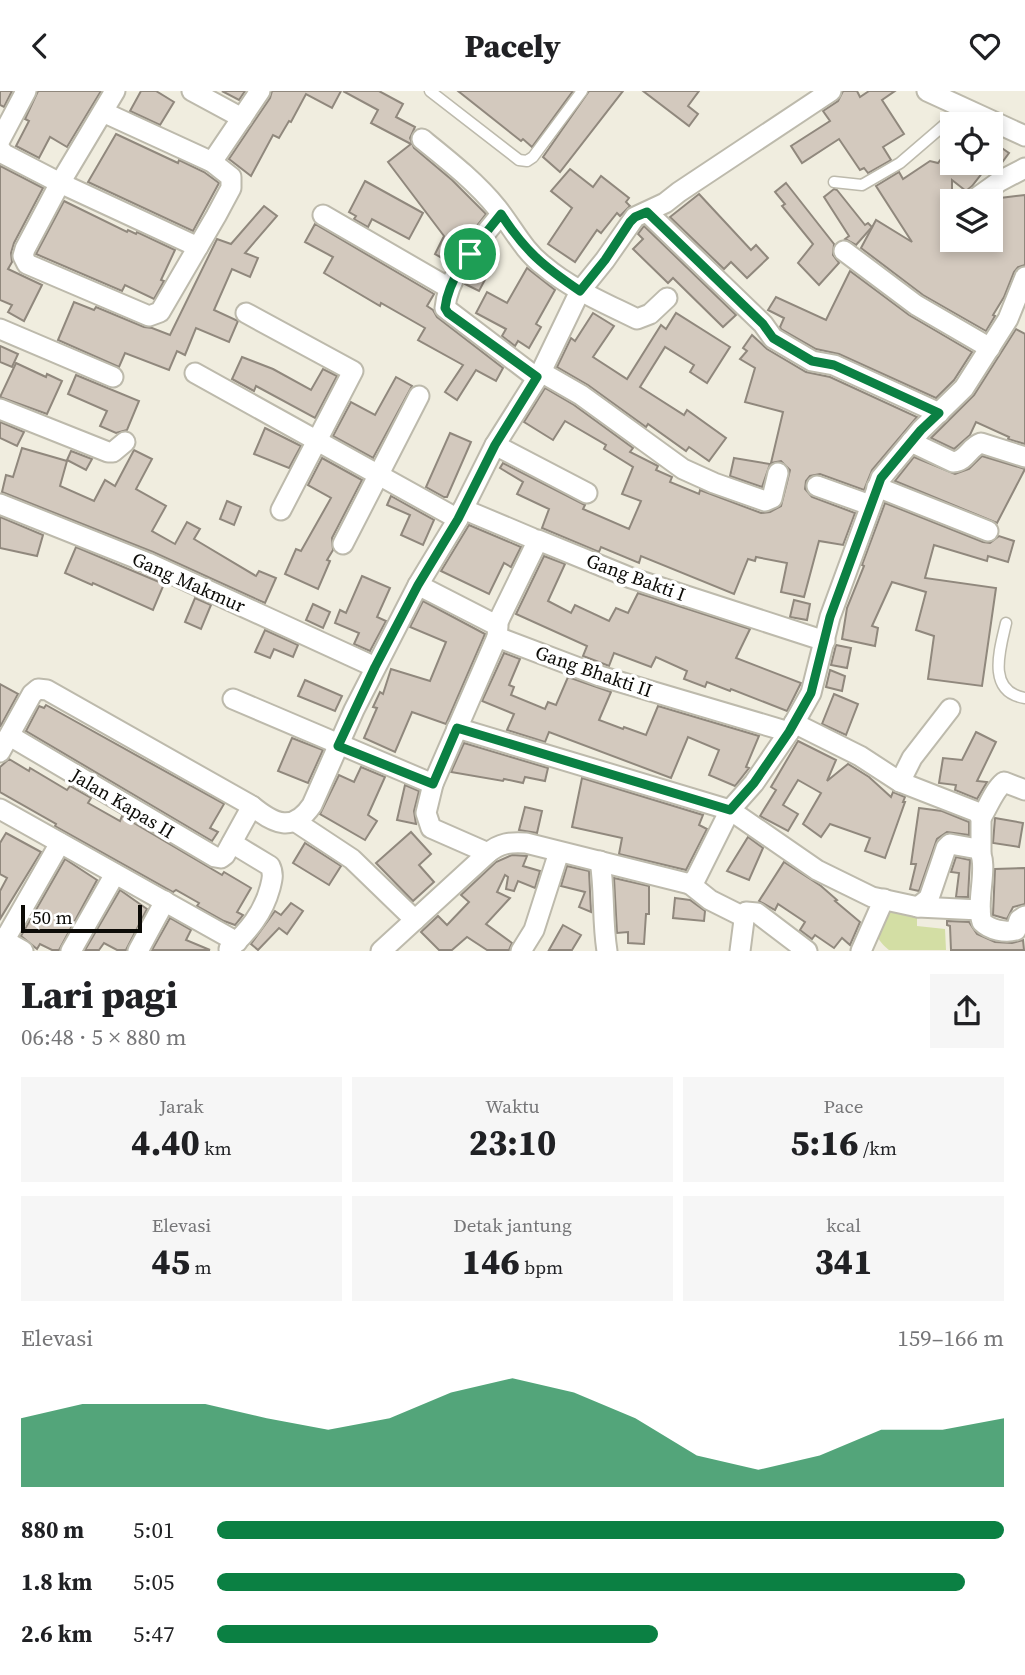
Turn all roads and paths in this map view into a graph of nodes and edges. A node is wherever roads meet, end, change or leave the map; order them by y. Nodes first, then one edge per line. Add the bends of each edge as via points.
1 (26, 91) edge
2 (115, 91) edge
3 (192, 91) edge
4 (260, 91) edge
5 (430, 91) edge
6 (582, 91) edge
7 (831, 91) edge
8 (927, 91) edge
9 (964, 108) junction
10 (103, 112) junction
11 (242, 118) junction
12 (1025, 135) edge
13 (422, 139) dead end
14 (0, 140) edge
15 (0, 149) edge
16 (212, 162) junction
17 (1025, 169) edge
18 (834, 182) dead end
19 (60, 183) junction
20 (989, 189) edge
21 (647, 212) junction
22 (501, 214) junction
23 (323, 215) dead end
24 (198, 247) junction
25 (844, 251) dead end
26 (1025, 277) edge
27 (449, 288) junction
28 (580, 291) junction
29 (667, 298) dead end
30 (246, 313) dead end
31 (0, 329) edge
32 (990, 348) junction
33 (195, 373) dead end
34 (539, 375) junction
35 (113, 377) dead end
36 (419, 396) dead end
37 (0, 409) edge
38 (939, 413) junction
39 (125, 442) dead end
40 (317, 442) junction
41 (911, 442) junction
42 (495, 445) junction
43 (1025, 457) edge
44 (778, 473) dead end
45 (379, 476) junction
46 (817, 485) dead end
47 (587, 493) dead end
48 (874, 496) junction
49 (0, 504) edge
50 (281, 510) dead end
51 (461, 514) junction
52 (988, 531) dead end
53 (532, 538) dead end
54 (343, 544) dead end
55 (418, 585) junction
56 (1006, 623) dead end
57 (497, 631) junction
58 (825, 641) junction
59 (375, 667) junction
60 (1025, 698) edge
61 (233, 699) dead end
62 (950, 709) dead end
63 (457, 728) junction
64 (791, 728) junction
65 (5, 744) edge
66 (338, 746) junction
67 (900, 782) junction
68 (433, 784) junction
69 (1025, 790) edge
70 (252, 806) junction
71 (730, 810) junction
72 (2, 815) edge
73 (981, 818) junction
74 (296, 822) junction
75 (60, 843) junction
76 (232, 843) junction
77 (559, 852) junction
78 (981, 852) junction
79 (488, 853) junction
80 (600, 861) junction
81 (115, 874) junction
82 (690, 884) junction
83 (884, 899) junction
84 (165, 901) junction
85 (918, 907) junction
86 (980, 910) junction
87 (742, 916) junction
88 (1025, 916) edge
89 (415, 920) junction
90 (2, 942) edge
91 (232, 946) edge
92 (23, 950) edge
93 (71, 950) edge
94 (138, 950) edge
95 (382, 950) edge
96 (521, 950) edge
97 (607, 950) edge
98 (740, 950) edge
99 (807, 950) edge
100 (860, 950) edge

1 - 14 street
2 - 10 street
3 - 11 street
4 - 11 street
5 - 6 lane via 519,160 527,160
7 - 21 street
8 - 9 street
9 - 12 street
9 - 18 lane via 900,163 870,181 862,185
10 - 16 street
10 - 19 street
11 - 16 street
13 - 22 street
15 - 19 street
16 - 24 street via 231,177 231,188
17 - 20 street
19 - 24 street
19 - 24 street via 25,249 27,264 149,316 160,312
21 - 28 street via 630,222
21 - 38 street via 773,338 812,361 834,365
22 - 27 street
22 - 28 street via 544,267
23 - 27 street
25 - 32 street via 916,305
26 - 32 street
27 - 34 street via 448,313
28 - 29 street via 637,319
28 - 34 street
30 - 40 street via 352,369
31 - 35 street
32 - 38 street via 964,388
33 - 40 street
34 - 42 street
34 - 44 street via 600,408 683,469 714,483 769,501
36 - 45 street
37 - 39 street via 108,452
38 - 41 street
40 - 45 street
40 - 50 street
41 - 43 street via 953,462 965,459 981,443
41 - 48 street via 881,478
42 - 47 street
42 - 51 street
45 - 51 street
45 - 54 street
46 - 48 street
48 - 52 street
48 - 58 street
49 - 59 street, Gang Makmur via 148,562
51 - 53 street
51 - 55 street
55 - 57 street, Gang Bhakti II
55 - 59 street
56 - 60 lane via 998,674 1007,691
57 - 58 street, Gang Bakti I via 538,540 631,578
57 - 63 street
57 - 64 street, Gang Bhakti II via 600,676
58 - 64 street via 811,693
59 - 66 street
61 - 66 street
62 - 67 street via 912,758
63 - 68 street
63 - 71 street
64 - 67 street, Gang Bhakti II via 860,756
64 - 71 street
65 - 70 street via 32,694 47,690
65 - 76 street, Jalan Kapas II via 215,857 225,855
66 - 68 street
66 - 74 street via 312,805
67 - 73 street, Gang Bhakti II via 964,806
68 - 79 street via 426,813 431,828
69 - 73 street via 1004,782
70 - 74 street via 276,822
70 - 76 street
71 - 82 street
71 - 83 street via 817,870
72 - 75 street
73 - 78 street
74 - 89 street via 352,859
75 - 81 street
75 - 90 street
76 - 91 street via 273,872 266,905
77 - 79 street via 508,842
77 - 80 street
77 - 96 street via 534,930
78 - 85 street via 950,844 942,854 929,898
78 - 86 street
79 - 89 street
80 - 82 street
80 - 97 street
81 - 84 street
81 - 93 street
82 - 87 street
83 - 85 street
83 - 100 street
84 - 91 street
84 - 94 street
85 - 86 street
86 - 88 street via 982,922 993,929 1016,930
87 - 98 street
87 - 99 street via 757,913
89 - 95 street
90 - 92 street

